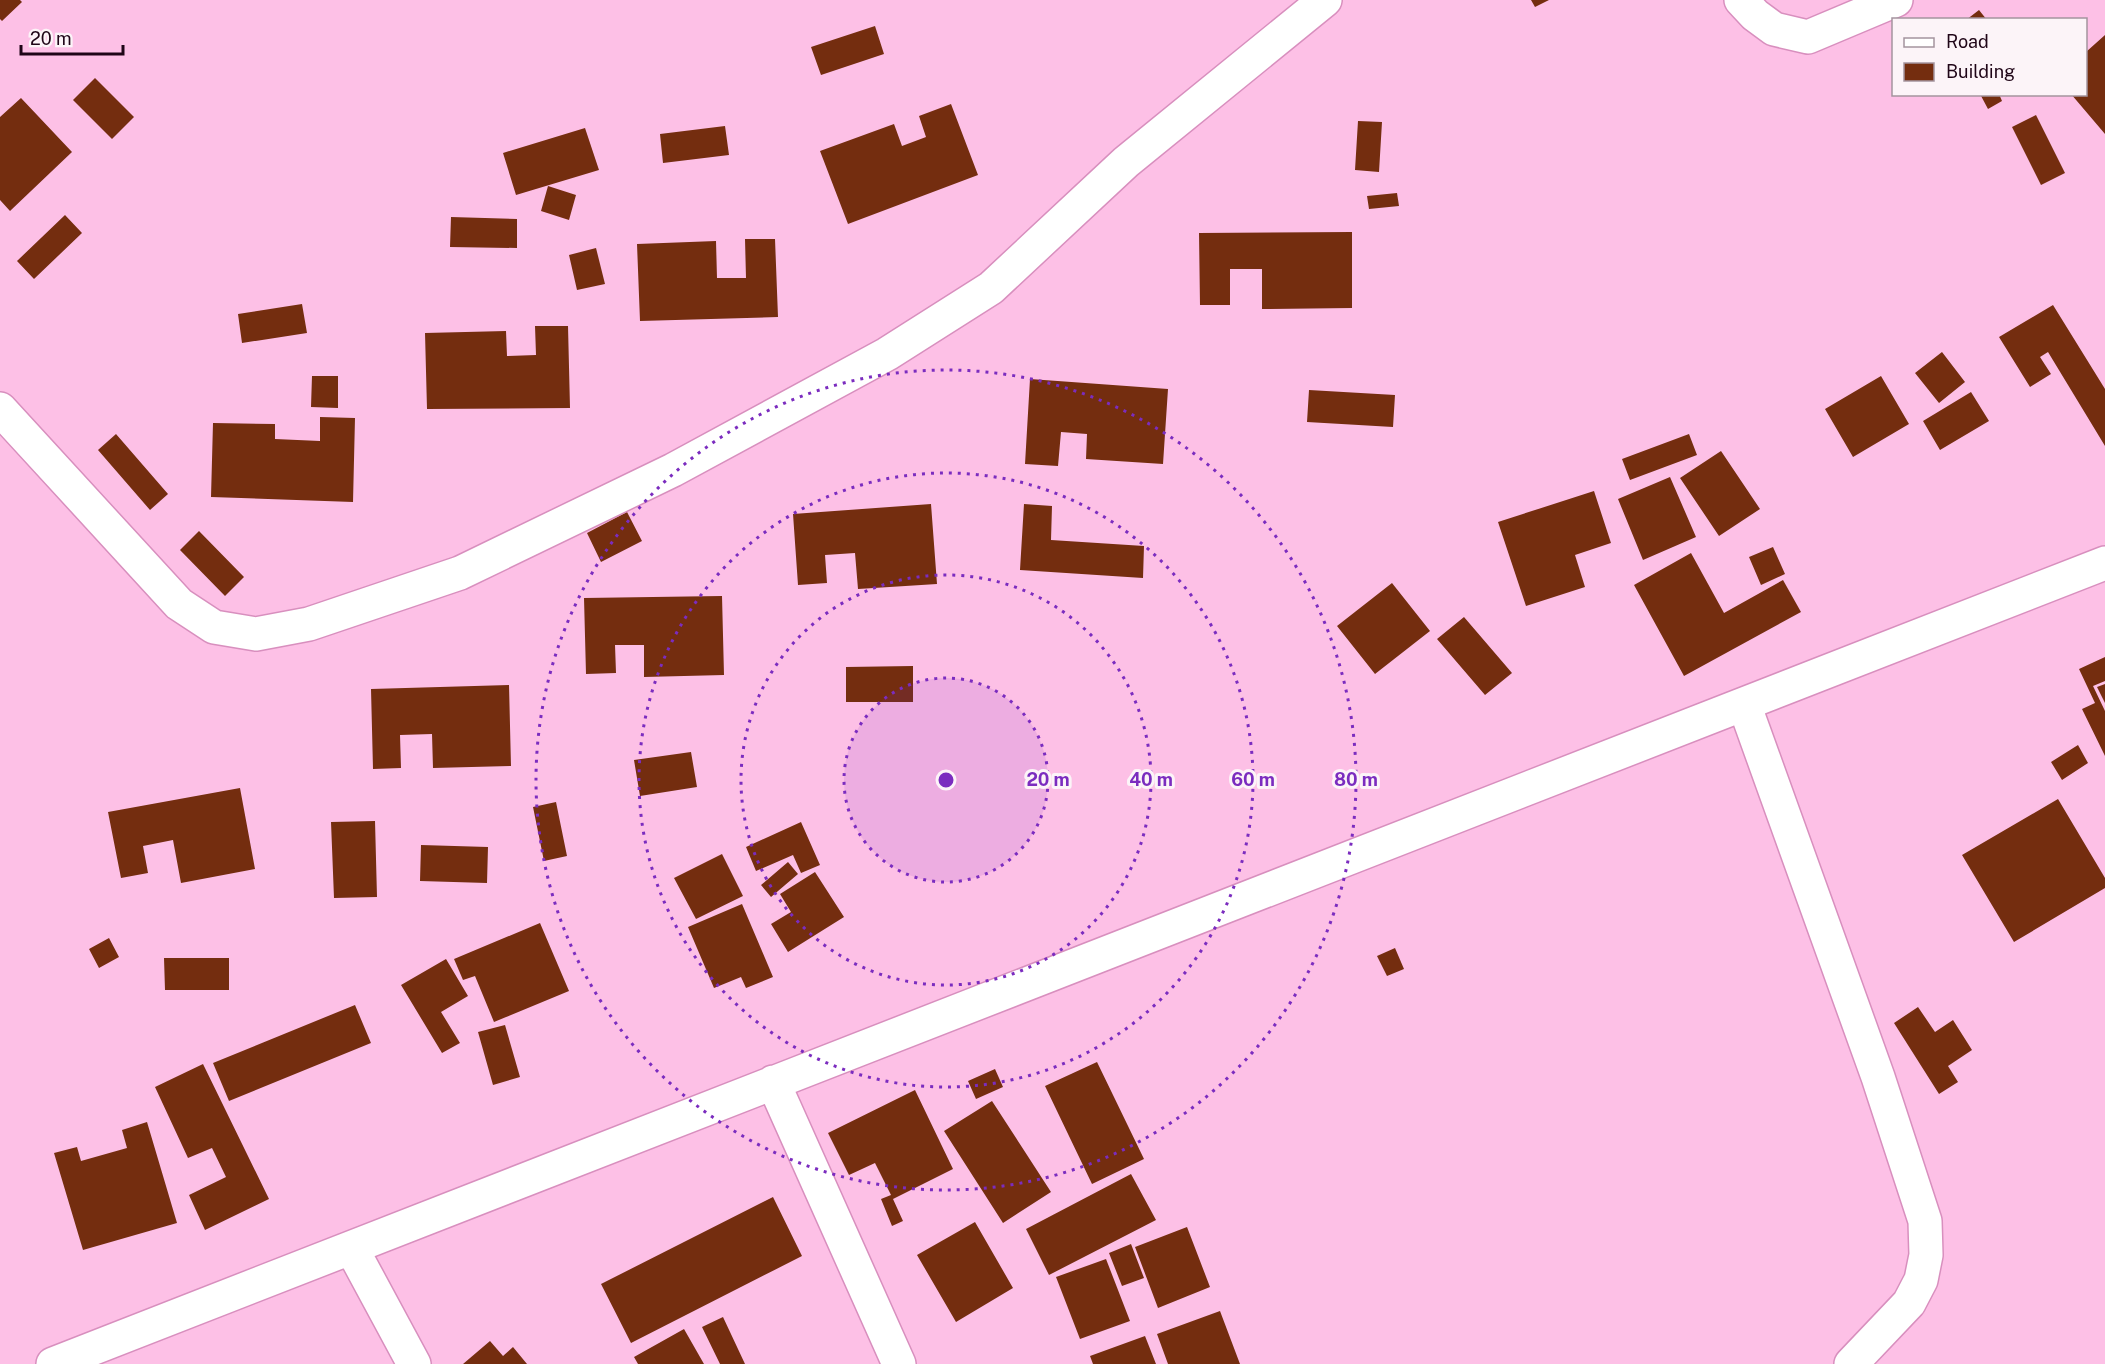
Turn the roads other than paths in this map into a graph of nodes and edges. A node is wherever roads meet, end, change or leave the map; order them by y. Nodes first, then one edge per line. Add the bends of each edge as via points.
1 (1325, 0) edge
2 (1741, 0) edge
3 (1896, 0) edge
4 (0, 409) edge
5 (2105, 563) edge
6 (1743, 704) junction
7 (773, 1082) junction
8 (352, 1249) junction
9 (53, 1364) edge
10 (414, 1364) edge
11 (899, 1364) edge
12 (1851, 1364) edge

1 - 4 street via 1126,162 991,288 887,354 673,470 460,573 309,624 256,634 214,627 179,604
2 - 3 street via 1774,29 1808,37
5 - 6 street
6 - 7 street
6 - 12 street via 1878,1077 1925,1221 1922,1280 1909,1303
7 - 8 street
7 - 11 street
8 - 9 street
8 - 10 street

